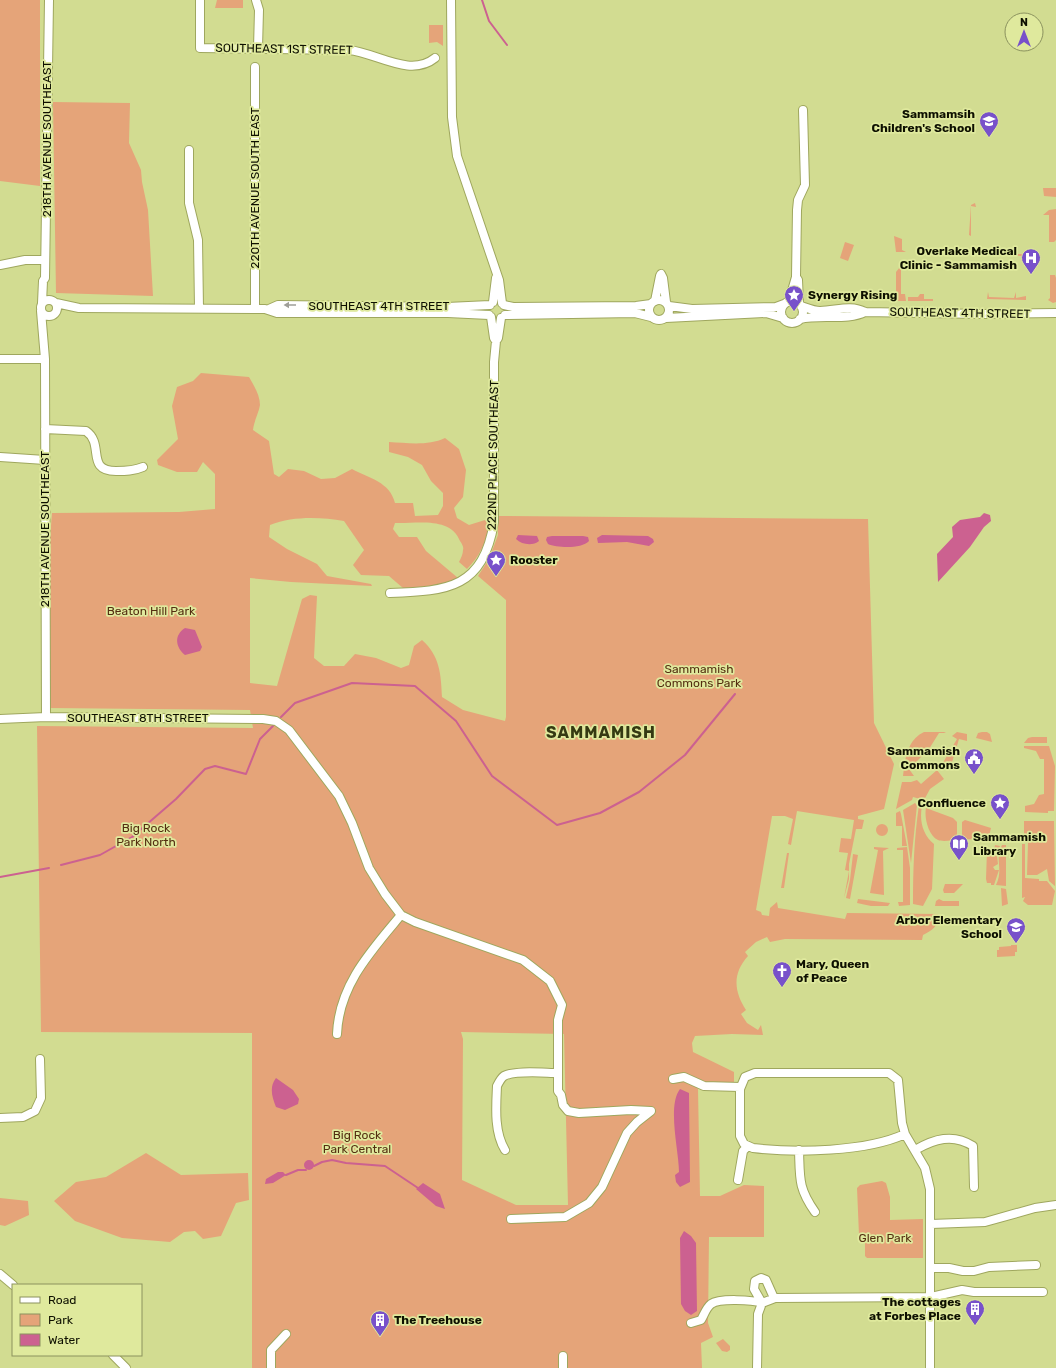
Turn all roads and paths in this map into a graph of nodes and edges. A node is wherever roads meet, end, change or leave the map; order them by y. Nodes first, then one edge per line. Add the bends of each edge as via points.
1 (49, 0) edge
2 (200, 0) edge
3 (256, 0) edge
4 (451, 0) edge
5 (258, 48) junction
6 (435, 58) dead end
7 (255, 67) dead end
8 (803, 110) dead end
9 (189, 150) dead end
10 (45, 260) junction
11 (0, 265) edge
12 (496, 273) junction
13 (796, 277) junction
14 (45, 278) junction
15 (54, 302) junction
16 (653, 302) junction
17 (787, 303) junction
18 (491, 304) junction
19 (503, 304) junction
20 (667, 304) junction
21 (800, 305) junction
22 (41, 307) junction
23 (79, 308) junction
24 (199, 308) junction
25 (255, 309) junction
26 (269, 309) junction
27 (865, 312) junction
28 (1056, 313) edge
29 (54, 315) junction
30 (490, 316) junction
31 (503, 317) junction
32 (651, 317) junction
33 (666, 318) junction
34 (783, 318) junction
35 (800, 319) junction
36 (496, 341) junction
37 (44, 342) junction
38 (0, 359) edge
39 (45, 359) junction
40 (45, 429) junction
41 (0, 457) edge
42 (45, 460) junction
43 (143, 467) dead end
44 (390, 593) dead end
45 (46, 717) junction
46 (0, 719) edge
47 (401, 915) junction
48 (337, 1034) dead end
49 (40, 1059) dead end
50 (558, 1073) junction
51 (673, 1079) dead end
52 (740, 1087) junction
53 (0, 1118) edge
54 (905, 1134) junction
55 (746, 1145) junction
56 (505, 1150) dead end
57 (799, 1150) junction
58 (915, 1150) junction
59 (738, 1180) dead end
60 (974, 1187) dead end
61 (1056, 1205) edge
62 (815, 1212) dead end
63 (511, 1219) dead end
64 (931, 1224) junction
65 (1036, 1265) dead end
66 (930, 1268) junction
67 (0, 1274) edge
68 (12, 1284) edge
69 (1043, 1292) dead end
70 (930, 1297) junction
71 (774, 1298) junction
72 (762, 1304) junction
73 (691, 1323) dead end
74 (286, 1334) dead end
75 (114, 1356) edge
76 (564, 1356) dead end
77 (126, 1368) edge
78 (271, 1368) edge
79 (563, 1368) edge
80 (757, 1368) edge
81 (930, 1368) edge

1 - 10 street, 218TH AVENUE SOUTHEAST
2 - 5 street, SOUTHEAST 1ST STREET via 200,48
3 - 5 street via 259,10
4 - 12 street via 452,117 457,156
5 - 6 street, SOUTHEAST 1ST STREET via 361,51 408,66 426,65
7 - 25 street, 220TH AVENUE SOUTH EAST
8 - 13 street via 805,185 796,210
9 - 24 street via 189,202 198,240
10 - 11 street via 24,260
10 - 14 street, 218TH AVENUE SOUTHEAST
12 - 18 street
12 - 19 street
13 - 17 street
13 - 21 street
14 - 15 street, 218TH AVENUE SOUTHEAST
14 - 22 street, 218TH AVENUE SOUTHEAST
15 - 22 street via 48,300
15 - 23 street, SOUTHEAST 4TH STREET
15 - 29 street, 218TH AVENUE SOUTHEAST
16 - 19 street via 636,306 513,307
16 - 20 street via 661,300
16 - 20 street via 661,274
16 - 32 street via 648,310
17 - 20 street via 776,307 692,309
17 - 21 street
17 - 34 street via 781,311
18 - 19 street
18 -> 26 street, SOUTHEAST 4TH STREET via 278,305
18 - 30 street via 488,310
19 - 31 street
20 - 33 street via 670,312
21 - 27 street, SOUTHEAST 4TH STREET via 821,311 858,308
21 - 35 street via 803,314
22 - 29 street via 44,315
22 - 37 street, 218TH AVENUE SOUTHEAST
23 - 24 street, SOUTHEAST 4TH STREET
23 - 29 street, SOUTHEAST 4TH STREET
24 - 25 street, SOUTHEAST 4TH STREET
25 - 26 street, SOUTHEAST 4TH STREET
26 - 30 street, SOUTHEAST 4TH STREET via 277,313 454,313
27 - 28 street, SOUTHEAST 4TH STREET
27 - 35 street, SOUTHEAST 4TH STREET via 858,315
29 - 37 street, 218TH AVENUE SOUTHEAST
30 - 31 street via 496,319
30 - 36 street, 222ND PLACE SOUTHEAST
31 - 32 street via 635,312
31 - 36 street, 222ND PLACE SOUTHEAST
32 - 33 street via 657,321
33 - 34 street via 766,313
34 - 35 street via 792,323
36 - 44 street, 222ND PLACE SOUTHEAST via 494,522 488,548 477,568 452,586 441,590
37 - 39 street, 218TH AVENUE SOUTHEAST
38 - 39 street
39 - 40 street, 218TH AVENUE SOUTHEAST
40 - 42 street, 218TH AVENUE SOUTHEAST
40 - 43 street via 79,430 89,433 96,443 96,460 106,470 130,471
41 - 42 street
42 - 45 street, 218TH AVENUE SOUTHEAST
45 - 46 street, SOUTHEAST 8TH STREET
45 - 47 street, SOUTHEAST 8TH STREET via 276,721 289,730 339,796 377,882
47 - 48 street via 356,970 348,984 338,1020
47 - 50 street via 523,960 550,981 562,1005 558,1020
49 - 53 street via 41,1098 35,1111 23,1116
50 - 56 street via 511,1074 502,1078 497,1086 497,1125 499,1140
50 - 63 street via 558,1091 568,1111 651,1111 627,1133 602,1187 589,1203 565,1217
51 - 52 street via 684,1077 704,1086
52 - 54 street via 745,1077 755,1073 885,1073 894,1076 900,1085 900,1116
52 - 55 street via 740,1133
54 - 57 street via 888,1141 850,1148
54 - 58 street
55 - 57 street via 758,1149
55 - 59 street
57 - 62 street via 801,1188
58 - 60 street via 930,1141 947,1139 962,1140 973,1146
58 - 64 street via 928,1178
61 - 64 street via 986,1222
64 - 66 street
65 - 66 street via 989,1267 974,1271
66 - 70 street
67 - 68 street
69 - 70 street via 962,1290
70 - 71 street
70 - 81 street
71 - 72 street
71 - 72 street via 766,1280 755,1280 754,1289
72 - 73 street via 755,1301 718,1301 708,1307 701,1320
72 - 80 street via 758,1314
74 - 78 street via 271,1350
75 - 77 street
76 - 79 street

